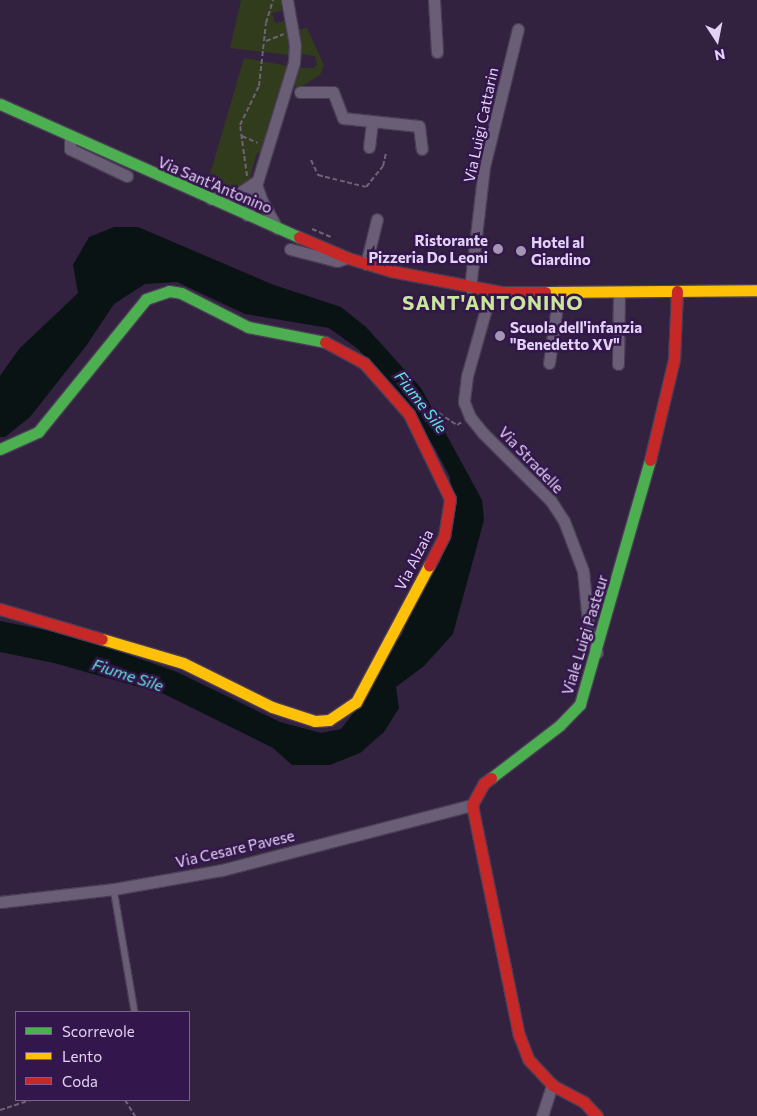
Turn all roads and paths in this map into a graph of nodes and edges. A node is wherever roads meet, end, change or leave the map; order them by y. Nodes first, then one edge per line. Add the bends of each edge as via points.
1 (273, 0) edge
2 (287, 0) edge
3 (434, 0) edge
4 (518, 29) dead end
5 (287, 33) dead end
6 (266, 41) junction
7 (437, 52) dead end
8 (300, 92) dead end
9 (0, 104) edge
10 (372, 121) junction
11 (241, 135) junction
12 (70, 136) junction
13 (263, 144) dead end
14 (369, 147) dead end
15 (422, 149) dead end
16 (386, 152) dead end
17 (310, 160) dead end
18 (127, 176) dead end
19 (253, 182) junction
20 (209, 199) junction
21 (247, 215) junction
22 (377, 219) dead end
23 (277, 228) junction
24 (306, 228) dead end
25 (290, 249) dead end
26 (336, 252) junction
27 (348, 258) junction
28 (366, 264) junction
29 (470, 288) junction
30 (757, 290) edge
31 (491, 291) junction
32 (677, 291) junction
33 (559, 292) junction
34 (619, 292) junction
35 (549, 363) dead end
36 (618, 364) dead end
37 (470, 417) junction
38 (417, 425) dead end
39 (0, 449) edge
40 (0, 609) edge
41 (597, 653) junction
42 (472, 805) junction
43 (114, 889) junction
44 (0, 902) edge
45 (135, 1011) edge
46 (552, 1085) junction
47 (28, 1101) edge
48 (126, 1101) edge
49 (0, 1110) edge
50 (135, 1116) edge
51 (542, 1116) edge
52 (597, 1116) edge

1 - 6 path via 266,23
2 - 19 street via 295,58
3 - 7 street
4 - 29 street, Via Luigi Cattarin via 484,167
5 - 6 path
6 - 11 path via 259,86 242,116
8 - 10 street via 333,92 343,118
9 - 12 street, Via Sant'Antonino
10 - 14 street
10 - 15 street via 418,126
11 - 13 path
11 - 19 path
12 - 18 street via 70,149
12 - 20 street, Via Sant'Antonino
16 - 17 path via 383,166 366,187 318,175
19 - 20 street via 239,193
19 - 21 street
19 - 23 street
20 - 21 street, Via Sant'Antonino
21 - 23 street, Via Sant'Antonino
22 - 28 street
23 - 26 street, Via Sant'Antonino
24 - 26 path via 331,236 342,246
25 - 27 street, Via Sant'Antonino via 337,261
26 - 27 street, Via Sant'Antonino
27 - 28 street, Via Sant'Antonino
28 - 29 street, Via Sant'Antonino
29 - 31 street, Via Sant'Antonino
30 - 32 street, Via Sant'Antonino
31 - 33 street, Via Sant'Antonino
31 - 37 street via 467,376 464,402
32 - 34 street, Via Sant'Antonino
32 - 41 street, Viale Luigi Pasteur via 675,349 665,404
33 - 34 street, Via Sant'Antonino
33 - 35 street
34 - 36 street
37 - 38 path via 457,424 437,414
37 - 41 street, Via Stradelle via 550,501 564,521 583,571 589,632
39 - 40 street, Via Alzaia via 38,432 146,299 169,291 181,293 248,327 327,342 364,363 409,414 450,499 444,536 371,675 356,702 329,720 315,721 272,707 182,663
41 - 42 street, Viale Luigi Pasteur via 580,704 560,725 484,783
42 - 43 street, Via Cesare Pavese via 222,870
42 - 46 street via 519,1035 528,1058
43 - 44 street, Via Cesare Pavese
43 - 45 lane
46 - 51 street
46 - 52 street via 584,1102
47 - 49 path
48 - 50 path

